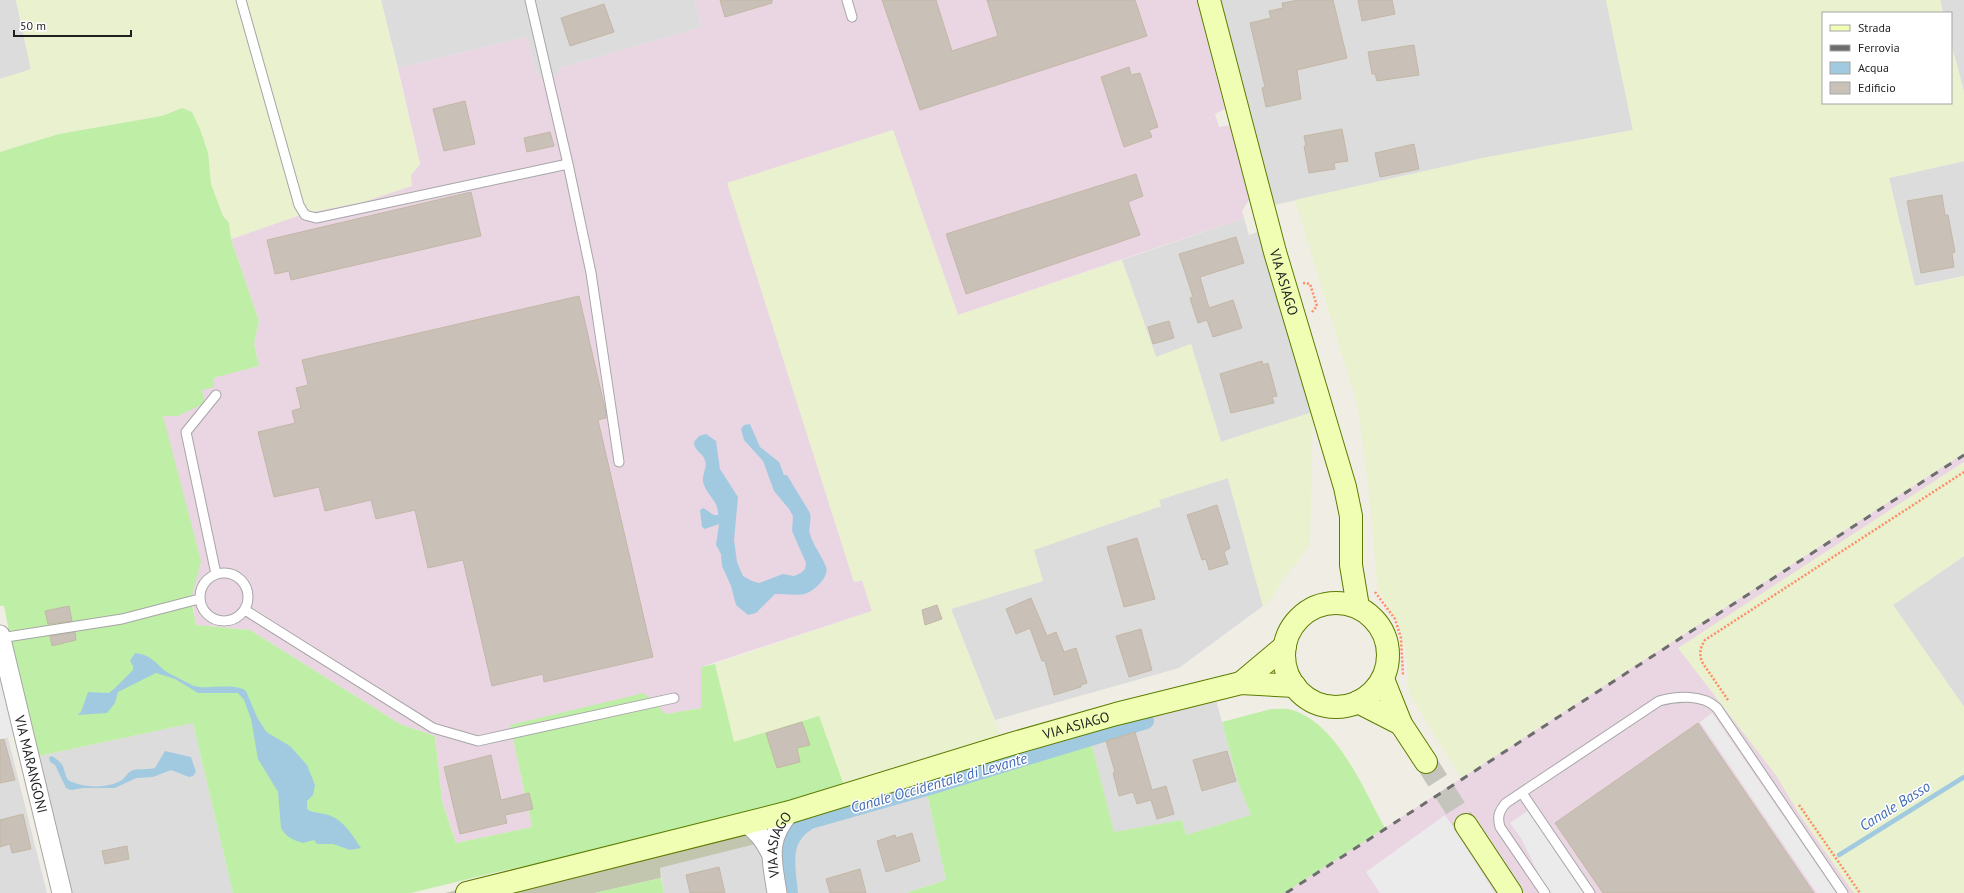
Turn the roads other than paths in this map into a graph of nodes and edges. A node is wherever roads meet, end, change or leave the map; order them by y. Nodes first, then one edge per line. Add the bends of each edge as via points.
1 (241, 0) edge
2 (530, 0) edge
3 (847, 0) edge
4 (1208, 0) edge
5 (852, 17) dead end
6 (568, 164) junction
7 (216, 395) dead end
8 (619, 462) dead end
9 (1351, 565) junction
10 (216, 574) junction
11 (199, 599) junction
12 (1332, 603) junction
13 (1358, 607) junction
14 (245, 610) junction
15 (0, 637) edge
16 (1285, 646) junction
17 (1393, 681) junction
18 (1241, 683) junction
19 (1295, 686) junction
20 (674, 698) dead end
21 (1358, 702) junction
22 (1401, 724) junction
23 (1426, 762) tunnel mouth
24 (1522, 793) junction
25 (790, 812) junction
26 (746, 823) junction
27 (1466, 825) tunnel mouth
28 (771, 853) junction
29 (62, 893) edge
30 (467, 893) edge
31 (777, 893) edge
32 (1511, 893) edge
33 (1545, 893) edge
34 (1590, 893) edge
35 (1843, 893) edge

1 - 6 lane via 304,215 316,218
2 - 6 lane
3 - 5 lane
4 - 9 main road, VIA ASIAGO via 1276,252 1345,487 1351,516
6 - 8 lane via 591,273
7 - 10 lane via 186,432
9 - 12 main road, VIA ASIAGO
9 - 13 main road, VIA ASIAGO
10 - 11 lane via 203,584
10 - 14 lane via 225,572 240,579 248,594
11 - 14 lane via 205,613 218,621 233,620
11 - 15 lane via 122,619
12 - 13 main road, VIA ASIAGO via 1346,603
12 - 16 main road, VIA ASIAGO via 1316,607 1301,616 1291,630
13 - 17 main road, VIA ASIAGO via 1372,617 1383,630
14 - 20 lane via 433,728 478,741
15 - 29 street, VIA MARANGONI
16 - 18 main road, VIA ASIAGO
16 - 19 main road, VIA ASIAGO via 1286,667
17 - 21 main road, VIA ASIAGO
17 - 22 main road
18 - 19 main road, VIA ASIAGO
18 - 25 main road, VIA ASIAGO via 1116,714 1011,744
19 - 21 main road, VIA ASIAGO via 1307,698 1323,706 1341,707
21 - 22 main road
22 - 23 main road
24 - 33 lane via 1500,809 1498,821
24 - 34 lane
24 - 35 lane via 1659,701 1683,697 1706,700 1717,708
25 - 26 main road
25 - 28 street, VIA ASIAGO via 776,831
26 - 28 street, VIA ASIAGO via 763,839
26 - 30 main road
27 - 32 main road
28 - 31 street, VIA ASIAGO

